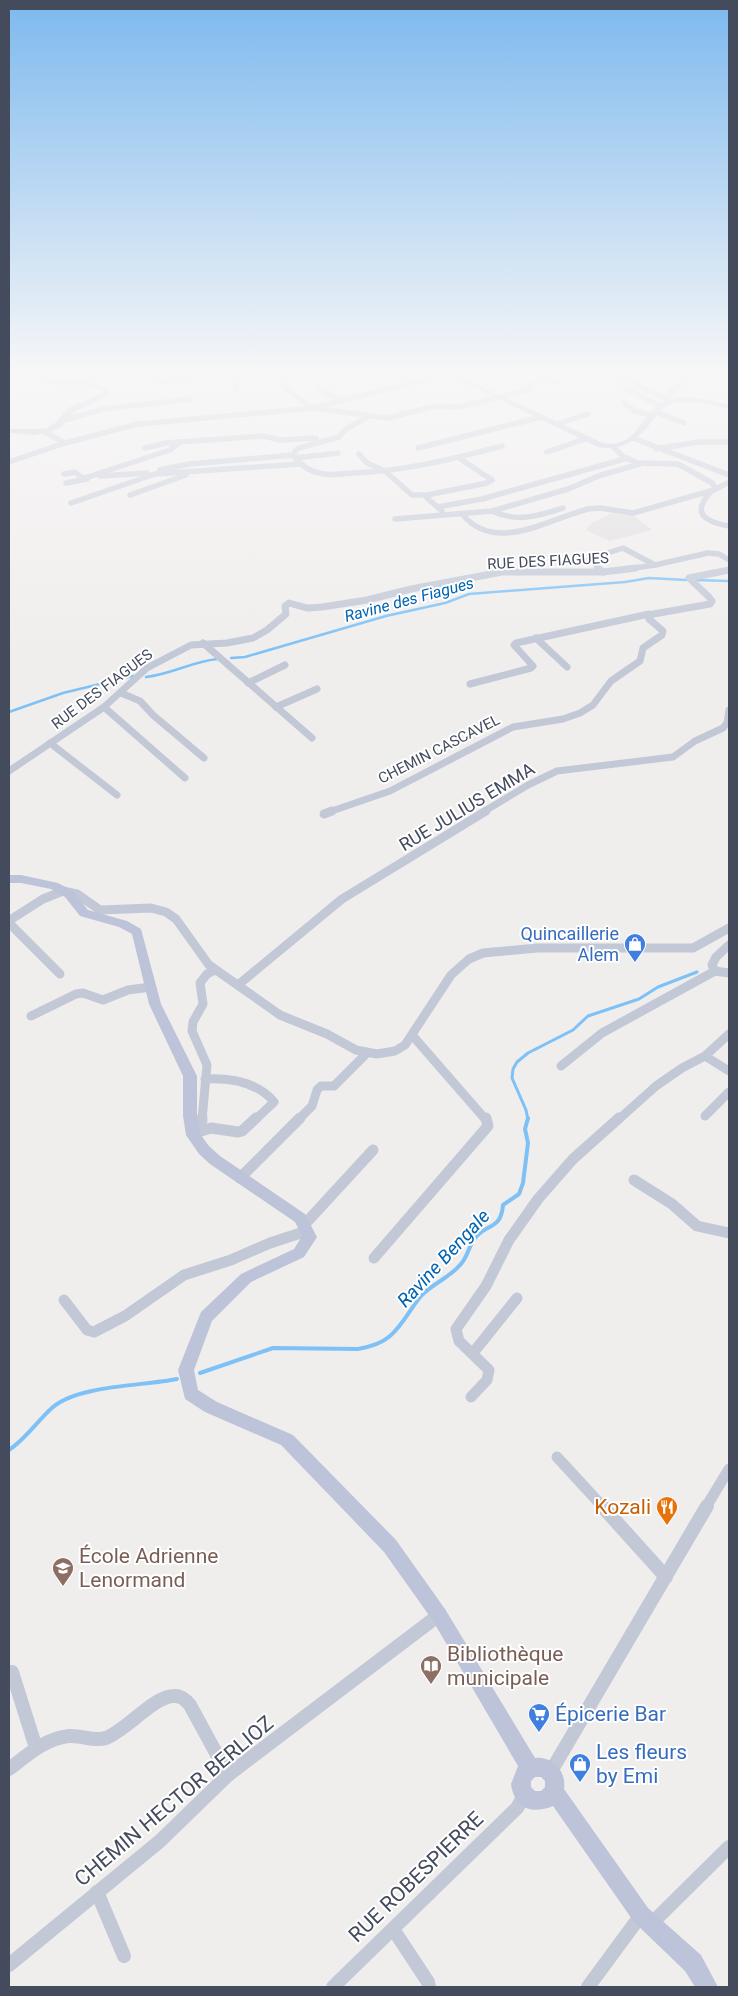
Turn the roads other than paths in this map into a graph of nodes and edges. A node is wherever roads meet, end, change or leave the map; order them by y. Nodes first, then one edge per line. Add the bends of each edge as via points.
1 (115, 468) edge
2 (172, 468) edge
3 (238, 468) edge
4 (307, 468) edge
5 (379, 468) edge
6 (414, 468) edge
7 (474, 468) edge
8 (593, 468) edge
9 (625, 468) edge
10 (685, 468) edge
11 (711, 468) edge
12 (196, 471) junction
13 (385, 471) junction
14 (64, 474) dead end
15 (153, 474) junction
16 (729, 476) edge
17 (729, 482) edge
18 (66, 483) dead end
19 (714, 490) junction
20 (130, 495) dead end
21 (428, 495) junction
22 (71, 503) dead end
23 (555, 504) dead end
24 (437, 507) junction
25 (563, 508) junction
26 (492, 511) junction
27 (574, 514) junction
28 (447, 515) junction
29 (463, 515) junction
30 (529, 518) junction
31 (395, 519) dead end
32 (540, 525) junction
33 (729, 526) edge
34 (729, 560) edge
35 (655, 565) junction
36 (729, 570) edge
37 (603, 572) junction
38 (649, 614) junction
39 (536, 638) junction
40 (203, 643) junction
41 (285, 665) dead end
42 (567, 667) dead end
43 (248, 682) junction
44 (470, 684) dead end
45 (317, 689) dead end
46 (120, 693) junction
47 (104, 706) junction
48 (276, 707) junction
49 (729, 710) edge
50 (312, 738) dead end
51 (50, 743) junction
52 (204, 758) dead end
53 (9, 771) edge
54 (185, 778) dead end
55 (117, 795) dead end
56 (324, 814) dead end
57 (9, 879) edge
58 (63, 891) junction
59 (729, 928) edge
60 (729, 945) edge
61 (215, 970) junction
62 (715, 971) junction
63 (729, 973) edge
64 (60, 974) dead end
65 (238, 985) junction
66 (151, 987) junction
67 (31, 1016) dead end
68 (729, 1034) edge
69 (412, 1036) junction
70 (367, 1053) junction
71 (705, 1056) junction
72 (560, 1066) dead end
73 (729, 1071) edge
74 (205, 1079) junction
75 (729, 1092) edge
76 (705, 1116) dead end
77 (197, 1132) junction
78 (373, 1150) dead end
79 (240, 1178) junction
80 (634, 1180) dead end
81 (305, 1228) junction
82 (729, 1234) edge
83 (374, 1258) dead end
84 (517, 1298) dead end
85 (64, 1300) dead end
86 (474, 1353) junction
87 (471, 1397) dead end
88 (556, 1457) dead end
89 (729, 1470) edge
90 (666, 1577) junction
91 (439, 1615) junction
92 (12, 1672) dead end
93 (36, 1748) junction
94 (530, 1768) junction
95 (9, 1769) edge
96 (228, 1775) junction
97 (552, 1782) junction
98 (525, 1794) junction
99 (729, 1847) edge
100 (97, 1892) junction
101 (646, 1920) junction
102 (392, 1929) junction
103 (124, 1956) dead end
104 (9, 1965) edge
105 (333, 1987) edge
106 (429, 1987) edge
107 (588, 1987) edge
108 (707, 1987) edge

1 - 14 street via 82,478 75,472
2 - 15 street
3 - 12 street
4 - 13 street via 326,474
5 - 13 street
6 - 13 street
7 - 21 street via 492,480
8 - 24 street via 482,500
9 - 26 street
10 - 19 street via 712,483
11 - 16 street
12 - 15 street
12 - 20 street
13 - 21 street via 412,495
15 - 18 street via 101,476
15 - 22 street
17 - 19 street
19 - 27 street via 633,513 602,508
19 - 33 street via 701,501 702,511 713,522
21 - 24 street via 426,498
23 - 25 street
24 - 28 street
25 - 27 street
25 - 30 street
26 - 29 street
26 - 30 street via 506,518
27 - 32 street
28 - 29 street
28 - 31 street
29 - 32 street via 473,526 494,532 520,531
30 - 32 street
34 - 35 street, RUE DES FIAGUES via 708,553
35 - 37 street, RUE DES FIAGUES
35 - 37 street via 633,550 623,548 589,559
36 - 38 street via 689,578 708,594 712,601 710,604
37 - 40 street, RUE DES FIAGUES via 502,572 322,607 307,608 289,603 285,606 286,614 253,638 227,644
38 - 39 street
38 - 56 street, CHEMIN CASCAVEL via 649,619 661,629 662,635 646,645 640,661 610,681 588,709 563,719 513,727 390,791
39 - 42 street
39 - 44 street via 514,645 533,666 528,671
40 - 43 street
40 - 46 street, RUE DES FIAGUES via 191,645 147,668
41 - 43 street
43 - 48 street
45 - 48 street
46 - 47 street, RUE DES FIAGUES
46 - 52 street via 140,701
47 - 51 street, RUE DES FIAGUES
47 - 54 street
48 - 50 street
49 - 65 street, RUE JULIUS EMMA via 723,728 696,741 676,756 570,768 528,785 342,899
51 - 53 street, RUE DES FIAGUES
51 - 55 street
57 - 58 main road via 54,886
58 - 61 street via 77,894 100,910 151,908 166,912 182,926
58 - 64 street via 9,922
58 - 66 main road via 84,913 137,932
59 - 69 street via 706,944 693,948 537,948 483,953 469,959 452,975
60 - 62 street via 713,962
61 - 65 street
61 - 74 street via 200,983 203,1004 192,1025 207,1065
62 - 63 street
62 - 72 street via 602,1033
65 - 70 street via 280,1015
66 - 67 street via 122,991 103,1000 76,994
66 - 77 main road via 155,1004 190,1076 190,1116
68 - 71 street
69 - 70 street via 395,1051
69 - 83 street via 486,1118 488,1126
70 - 79 street via 334,1086 321,1086 312,1106
71 - 73 street
71 - 86 street via 682,1068 628,1109 573,1159 538,1199 509,1240 486,1286 456,1329 458,1341
74 - 77 street
74 - 77 street via 227,1079 264,1093 274,1102 238,1132 211,1128
75 - 76 street
77 - 79 main road via 204,1150
78 - 81 street
79 - 81 main road via 300,1218
80 - 82 street via 672,1204 697,1226
81 - 85 street via 231,1260 184,1275 125,1316 94,1332 88,1330
81 - 91 main road via 310,1237 299,1253 246,1278 206,1317 186,1370 191,1394 211,1408 286,1440 390,1546
84 - 86 street
86 - 87 street via 490,1370 487,1380
88 - 90 street
89 - 90 street
90 - 97 street
91 - 94 main road
91 - 96 street, CHEMIN HECTOR BERLIOZ
92 - 93 street
93 - 95 street
93 - 96 street via 67,1736 96,1741 110,1736 167,1698 179,1696 190,1705
94 - 97 main road via 544,1768
94 - 98 main road via 522,1779
96 - 100 street, CHEMIN HECTOR BERLIOZ via 160,1841
97 - 98 main road via 550,1798 542,1802 535,1802
97 - 101 main road
98 - 102 street, RUE ROBESPIERRE via 517,1808
99 - 101 street
100 - 103 street
100 - 104 street, CHEMIN HECTOR BERLIOZ
101 - 107 street
101 - 108 main road via 693,1963
102 - 105 street, RUE ROBESPIERRE
102 - 106 street

